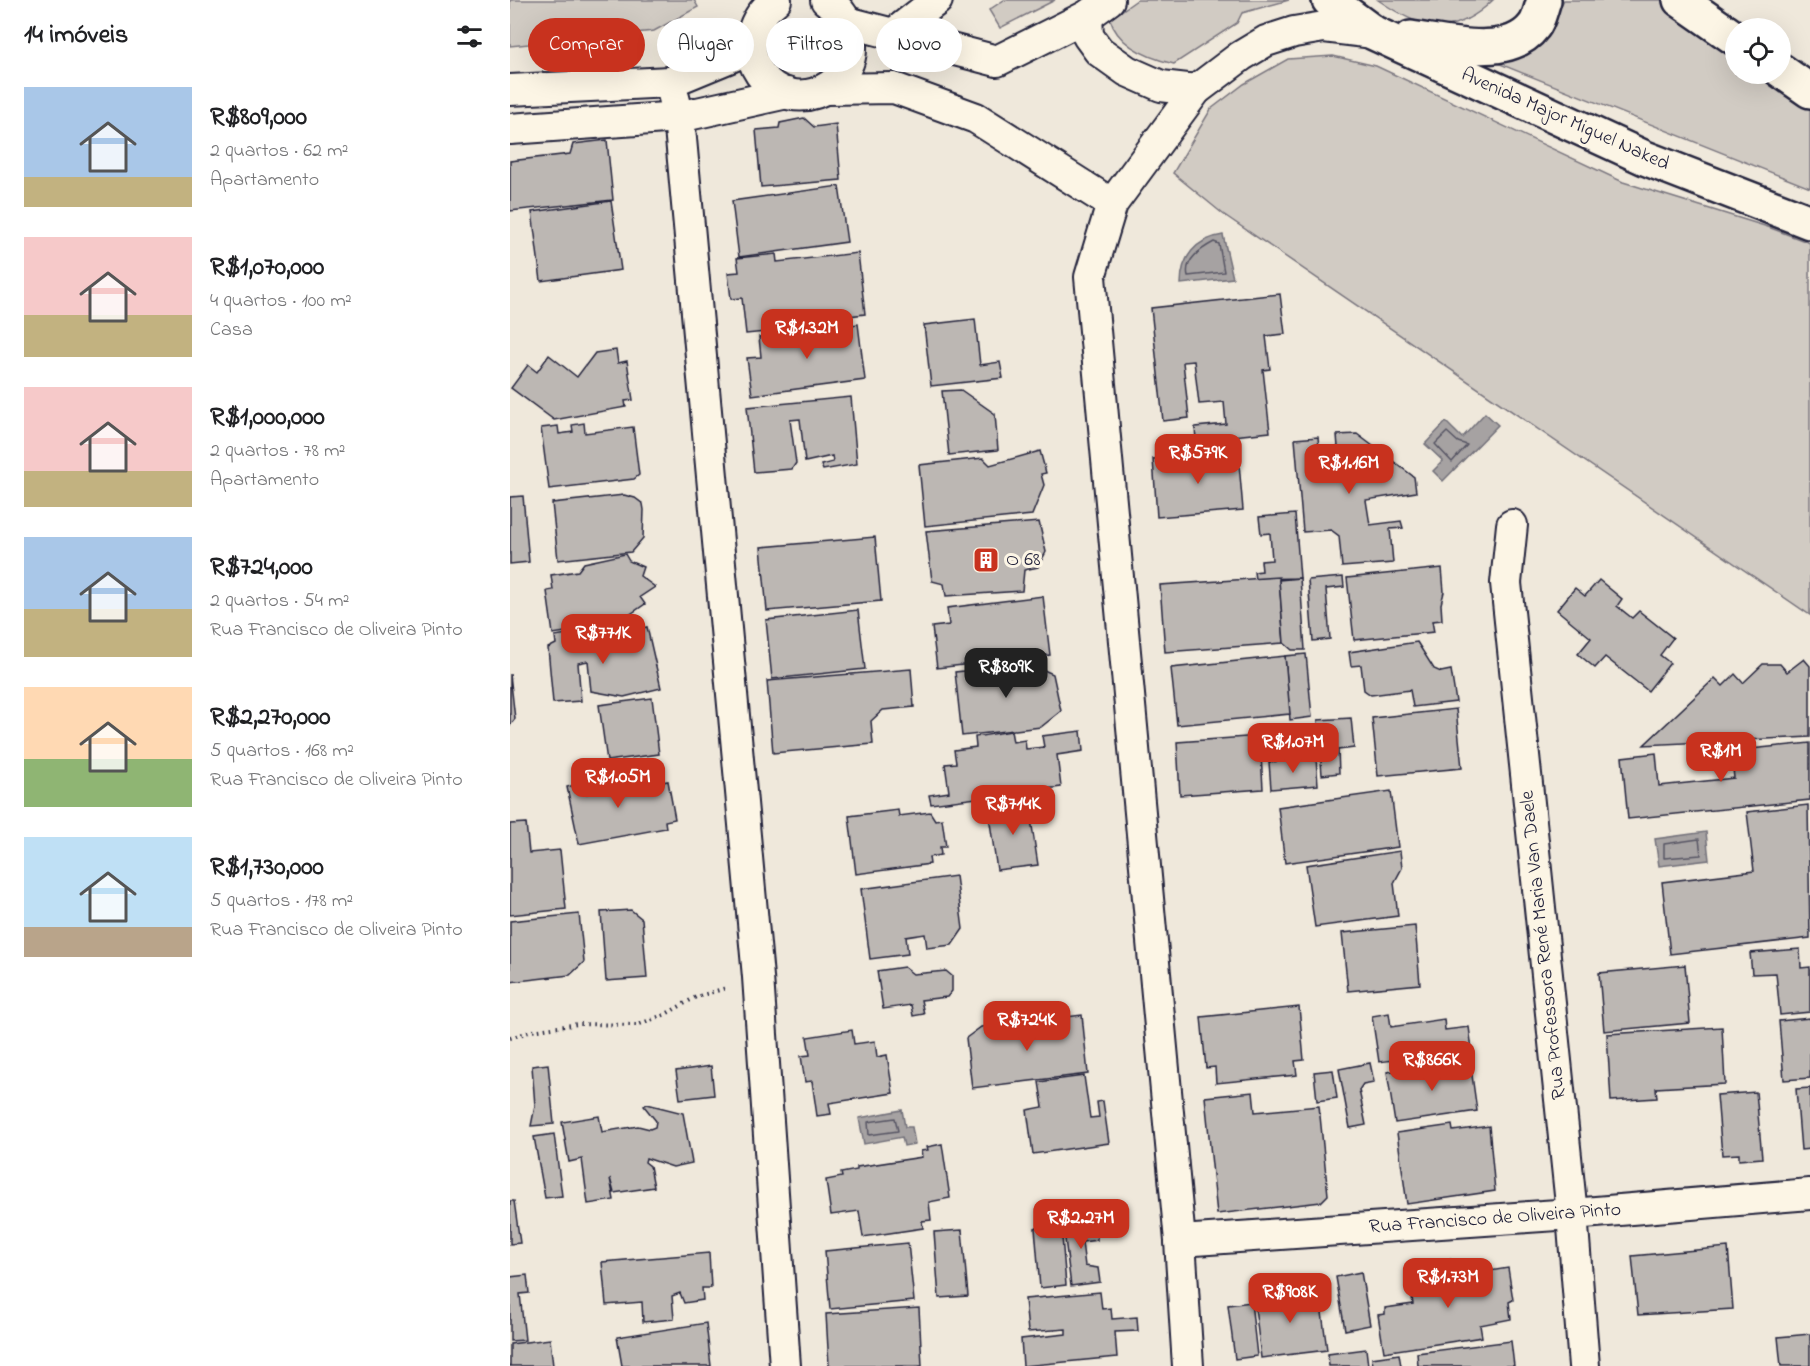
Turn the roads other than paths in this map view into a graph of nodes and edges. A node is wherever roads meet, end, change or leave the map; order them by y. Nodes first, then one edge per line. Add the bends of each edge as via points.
1 (776, 0) edge
2 (937, 0) edge
3 (1329, 0) edge
4 (1544, 0) edge
5 (1680, 0) edge
6 (833, 6) edge
7 (1098, 8) edge
8 (914, 18) edge
9 (754, 19) edge
10 (876, 27) edge
11 (1725, 31) edge
12 (1374, 33) junction
13 (962, 53) edge
14 (754, 63) edge
15 (684, 72) edge
16 (1791, 78) edge
17 (670, 82) junction
18 (825, 89) junction
19 (510, 90) edge
20 (1196, 90) junction
21 (1810, 91) edge
22 (787, 93) junction
23 (679, 117) junction
24 (510, 129) edge
25 (1112, 204) junction
26 (1810, 222) edge
27 (1512, 525) dead end
28 (1810, 1194) edge
29 (1572, 1214) junction
30 (1180, 1241) junction
31 (785, 1366) edge
32 (1188, 1366) edge
33 (1584, 1366) edge

1 - 9 street
2 - 8 street
3 - 12 main road, Avenida Major Miguel Naked
4 - 12 main road via 1534,26 1512,43 1474,48
5 - 11 main road
6 - 10 street
6 - 18 street via 852,52 837,80
7 - 13 street via 997,62
7 - 20 street via 1088,36 1099,51 1127,71 1161,86
12 - 20 street via 1324,27 1294,32 1249,51
12 - 26 main road, Avenida Major Miguel Naked via 1645,158
14 - 22 street via 762,77
15 - 17 street
16 - 21 main road
17 - 19 street
17 - 23 street
18 - 22 street
18 - 25 street via 894,88 976,118
20 - 25 street
22 - 23 street
23 - 24 street
23 - 31 street via 758,977
25 - 30 street via 1090,277
27 - 29 street, Rua Professora René Maria Van Daele via 1506,584
28 - 29 street, Rua Francisco de Oliveira Pinto
29 - 30 street, Rua Francisco de Oliveira Pinto
29 - 33 street, Rua Professora René Maria Van Daele
30 - 32 street

